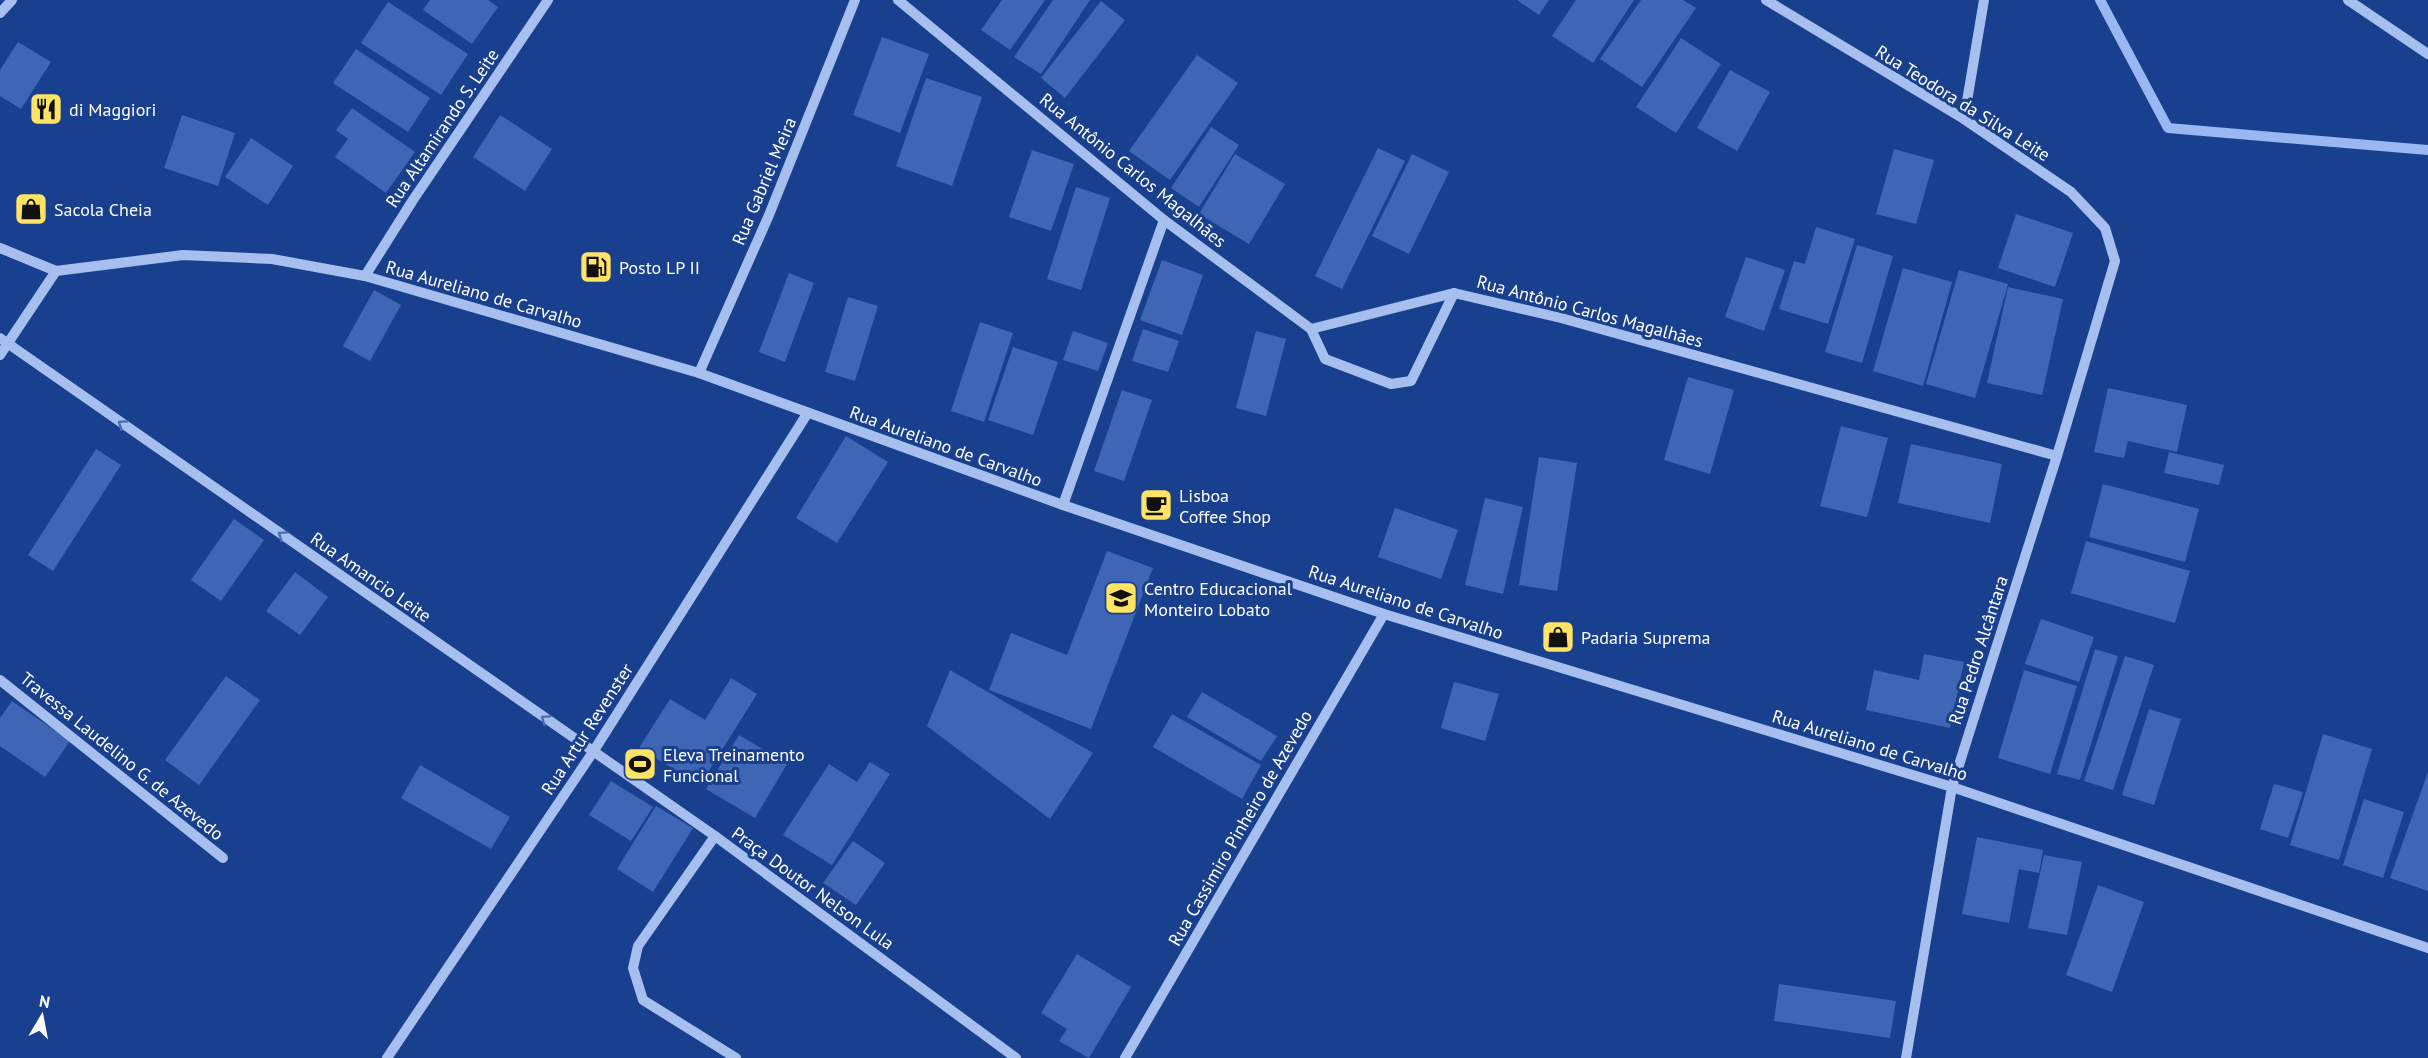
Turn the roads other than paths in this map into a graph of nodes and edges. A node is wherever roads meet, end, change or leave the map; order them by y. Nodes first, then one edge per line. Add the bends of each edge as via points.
1 (12, 0) edge
2 (548, 0) edge
3 (855, 0) edge
4 (898, 0) edge
5 (1766, 0) edge
6 (1984, 0) edge
7 (2348, 0) edge
8 (0, 12) edge
9 (2428, 54) edge
10 (1964, 119) junction
11 (1164, 220) junction
12 (0, 248) edge
13 (2115, 261) joint
14 (56, 271) junction
15 (365, 276) junction
16 (1454, 293) junction
17 (1311, 329) junction
18 (4, 341) edge
19 (0, 355) edge
20 (699, 373) junction
21 (807, 414) junction
22 (2056, 456) junction
23 (1063, 505) junction
24 (1383, 614) junction
25 (0, 680) edge
26 (593, 752) junction
27 (1952, 787) junction
28 (715, 836) junction
29 (223, 858) dead end
30 (2428, 948) edge
31 (387, 1058) edge
32 (736, 1058) edge
33 (1016, 1058) edge
34 (1125, 1058) edge
35 (1906, 1058) edge

1 - 8 street
2 - 15 street, Rua Altamirando S. Leite
3 - 20 street, Rua Gabriel Meira via 769,216
4 - 11 street, Rua Antônio Carlos Magalhães
5 - 10 street, Rua Teodora da Silva Leite
6 - 10 street
7 - 9 street
10 - 13 street, Rua Teodora da Silva Leite via 2071,192 2105,228
11 - 17 street, Rua Antônio Carlos Magalhães
11 - 23 street
12 - 14 street
13 - 22 street, Rua Pedro Alcântara
14 - 15 street, Rua Aureliano de Carvalho via 183,255 272,259
14 - 18 street
15 - 20 street, Rua Aureliano de Carvalho
16 - 17 street, Rua Antônio Carlos Magalhães
16 - 17 street via 1411,381 1391,384 1325,359
16 - 22 street, Rua Antônio Carlos Magalhães via 1561,318
18 - 19 street
26 -> 18 street, Rua Amancio Leite
20 - 21 street, Rua Aureliano de Carvalho
21 - 23 street, Rua Aureliano de Carvalho
21 - 26 street, Rua Artur Revenster
22 - 27 street, Rua Pedro Alcântara
23 - 24 street, Rua Aureliano de Carvalho
24 - 27 street, Rua Aureliano de Carvalho
24 - 34 street, Rua Cassimiro Pinheiro de Azevedo
25 - 29 street, Travessa Laudelino G. de Azevedo
26 - 28 street, Rua Amancio Leite
26 - 31 street, Rua Artur Revenster
27 - 30 street, Rua Aureliano de Carvalho
27 - 35 street, Rua Pedro Alcântara
28 - 32 street, Praça Doutor Nelson Lula via 638,946 633,968 643,1000
28 - 33 street, Praça Doutor Nelson Lula

